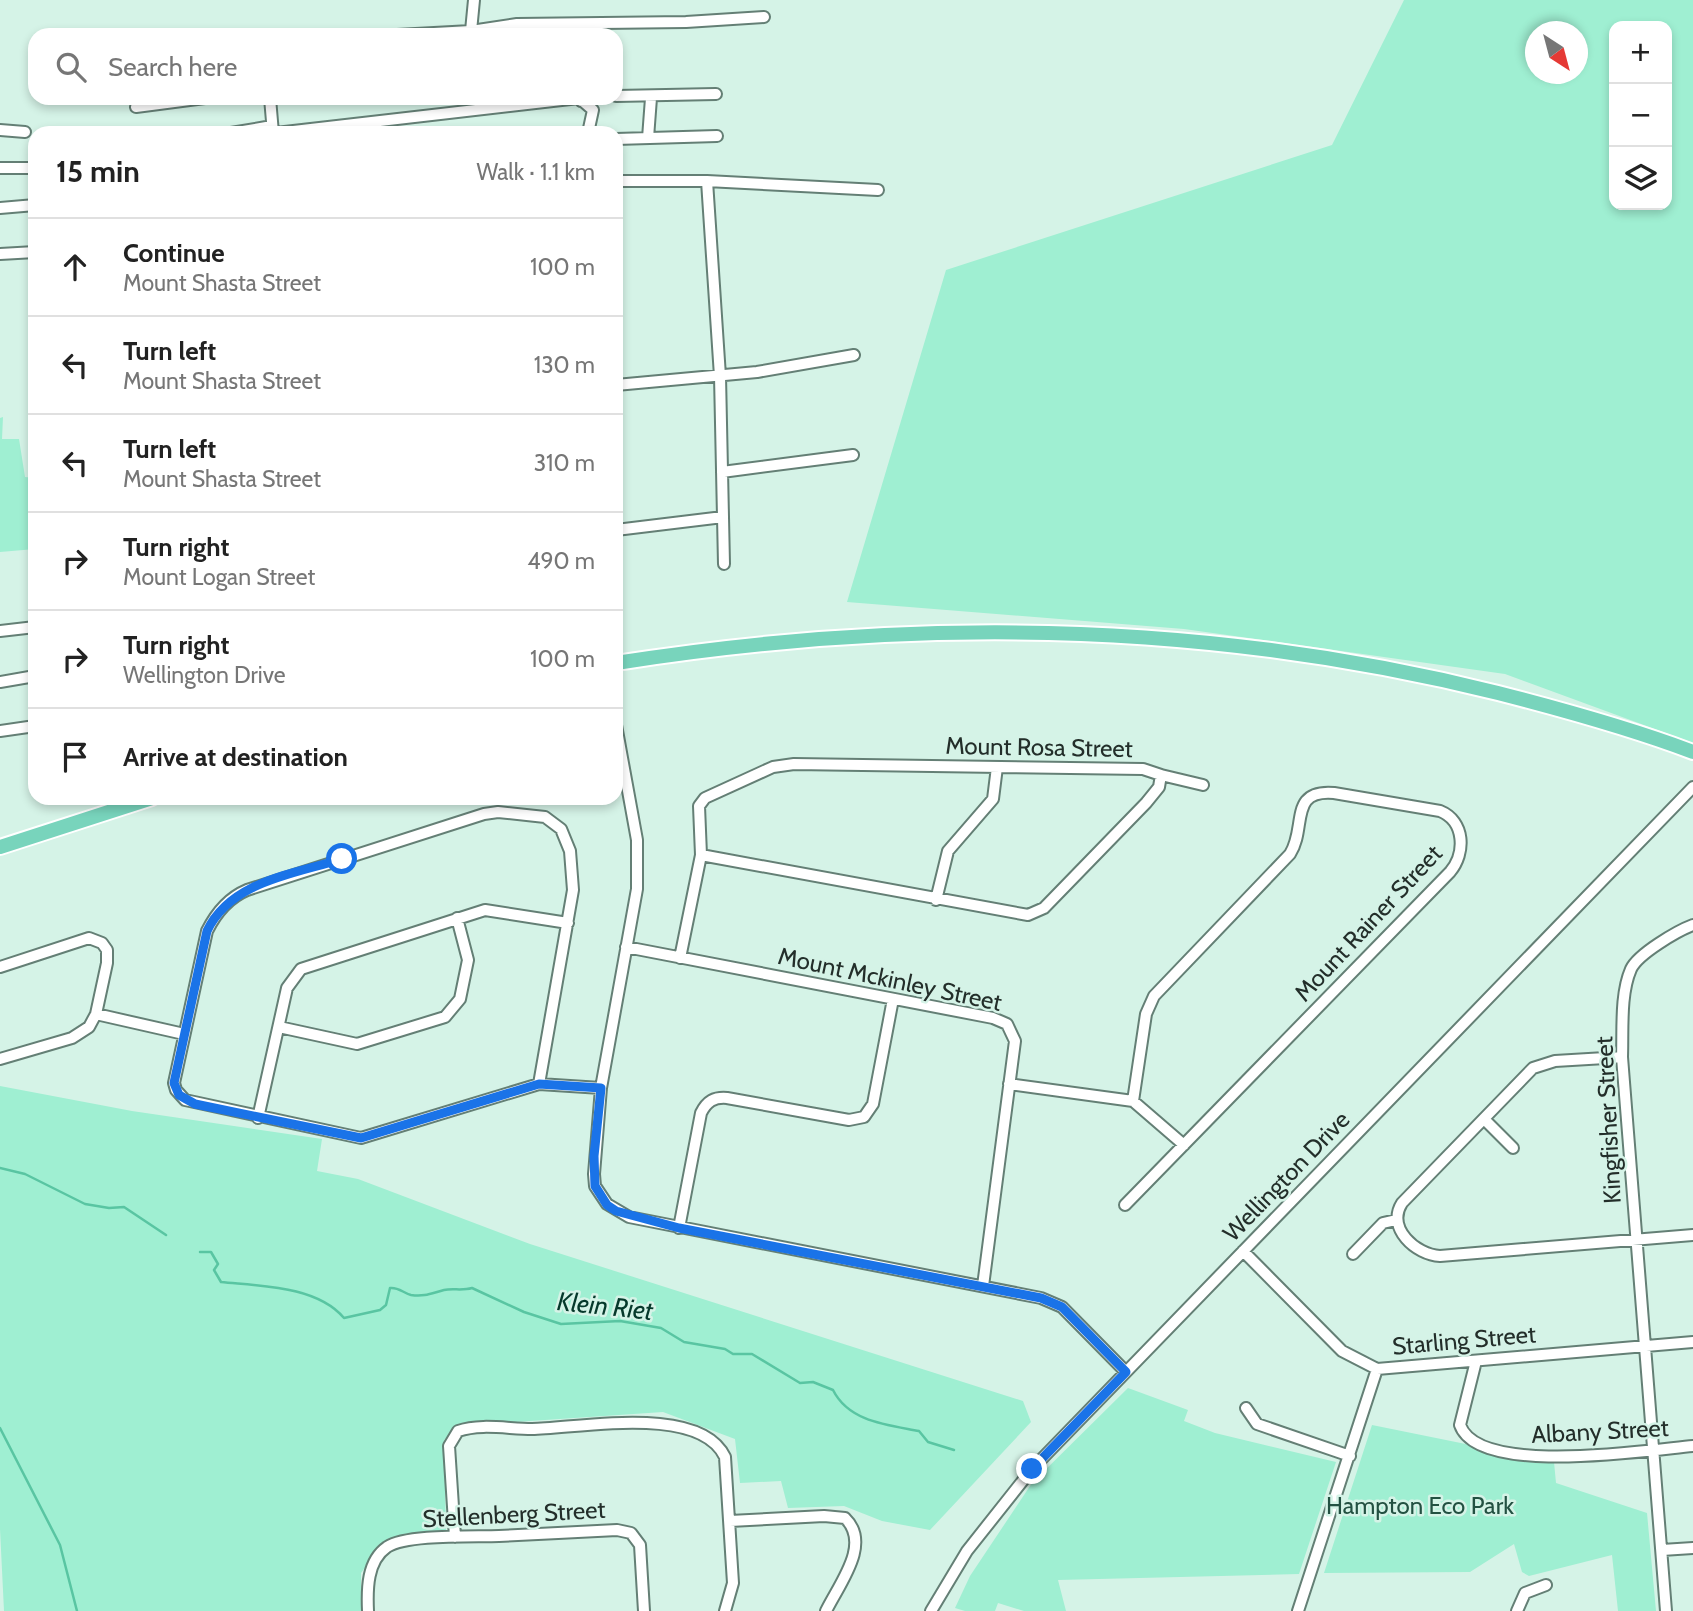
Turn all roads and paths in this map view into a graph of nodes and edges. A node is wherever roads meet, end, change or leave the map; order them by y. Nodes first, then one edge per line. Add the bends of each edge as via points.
1 (474, 0) edge
2 (764, 17) dead end
3 (471, 28) edge
4 (491, 28) edge
5 (716, 94) dead end
6 (623, 96) edge
7 (651, 98) junction
8 (151, 105) edge
9 (271, 105) edge
10 (522, 105) edge
11 (587, 105) edge
12 (136, 107) dead end
13 (273, 126) edge
14 (322, 126) edge
15 (590, 126) edge
16 (0, 130) edge
17 (25, 132) dead end
18 (717, 136) dead end
19 (648, 138) junction
20 (623, 139) edge
21 (28, 168) edge
22 (0, 169) edge
23 (623, 181) edge
24 (707, 181) junction
25 (878, 190) dead end
26 (28, 206) edge
27 (0, 208) edge
28 (28, 252) edge
29 (0, 254) edge
30 (854, 355) dead end
31 (720, 376) junction
32 (623, 384) edge
33 (853, 454) dead end
34 (722, 472) junction
35 (723, 517) junction
36 (623, 529) edge
37 (724, 564) dead end
38 (28, 628) edge
39 (0, 631) edge
40 (623, 662) edge
41 (28, 677) edge
42 (0, 682) edge
43 (28, 727) edge
44 (0, 731) edge
45 (1693, 752) edge
46 (623, 767) edge
47 (997, 767) junction
48 (1161, 775) junction
49 (1203, 785) dead end
50 (1693, 787) edge
51 (130, 805) edge
52 (0, 847) edge
53 (701, 855) junction
54 (936, 900) junction
55 (457, 918) junction
56 (568, 923) junction
57 (1693, 925) edge
58 (626, 947) junction
59 (680, 958) junction
60 (0, 967) edge
61 (893, 999) junction
62 (96, 1014) junction
63 (279, 1027) junction
64 (184, 1034) junction
65 (1622, 1057) junction
66 (0, 1059) edge
67 (1009, 1083) junction
68 (539, 1084) junction
69 (601, 1088) junction
70 (1133, 1101) junction
71 (258, 1118) junction
72 (1484, 1119) junction
73 (1184, 1145) junction
74 (1513, 1148) dead end
75 (1125, 1205) dead end
76 (1396, 1220) junction
77 (679, 1228) junction
78 (1693, 1235) edge
79 (1636, 1240) junction
80 (1242, 1251) junction
81 (1353, 1254) dead end
82 (983, 1286) junction
83 (1693, 1342) edge
84 (1645, 1346) junction
85 (1476, 1361) junction
86 (1377, 1369) junction
87 (1126, 1372) junction
88 (1246, 1408) dead end
89 (1693, 1446) edge
90 (1654, 1450) junction
91 (1350, 1456) junction
92 (730, 1521) junction
93 (455, 1537) junction
94 (1693, 1548) edge
95 (1662, 1550) junction
96 (1546, 1585) dead end
97 (368, 1611) edge
98 (644, 1611) edge
99 (725, 1611) edge
100 (826, 1611) edge
101 (932, 1611) edge
102 (1300, 1611) edge
103 (1517, 1611) edge
104 (1666, 1611) edge

1 - 3 street
2 - 4 street
5 - 7 street
6 - 7 street
7 - 19 street
8 - 12 street
9 - 13 street
10 - 14 street
11 - 15 street via 593,110
16 - 17 street
18 - 19 street
19 - 20 street
21 - 22 street
23 - 24 street
24 - 25 street
24 - 31 street
26 - 27 street
28 - 29 street
30 - 31 street
31 - 32 street
31 - 34 street
33 - 34 street
34 - 35 street
35 - 36 street
35 - 37 street
38 - 39 street
40 - 45 main road via 780,640 916,631 1051,631 1188,639 1335,659 1459,684 1573,713
41 - 42 street
43 - 44 street
46 - 58 street via 638,858
47 - 48 street, Mount Rosa Street via 1143,769
47 - 53 street, Mount Rosa Street via 773,767 701,802 697,816
47 - 54 street via 993,799 948,851
48 - 49 street
48 - 54 street, Mount Rosa Street via 1154,795 1036,913 1020,916
50 - 80 street, Wellington Drive
51 - 52 main road
53 - 54 street, Mount Rosa Street
53 - 59 street, Mount Rosa Street
55 - 56 street via 485,910
55 - 63 street via 301,969 287,988
55 - 63 street via 468,960 460,999 445,1017 357,1044
56 - 64 street via 574,878 561,829 545,817 484,814 235,896 207,931
56 - 68 street
57 - 65 street, Kingfisher Street via 1661,943 1631,969
58 - 59 street, Mount Mckinley Street
58 - 69 street
59 - 61 street, Mount Mckinley Street
60 - 62 street via 89,938 98,940 108,954
61 - 67 street, Mount Mckinley Street via 1007,1024 1015,1041
61 - 77 street via 873,1104 864,1116 849,1120 719,1097 707,1103 700,1118
62 - 64 street
62 - 66 street via 89,1027 72,1038
63 - 71 street
64 - 71 street via 174,1083 179,1095 195,1104
65 - 72 street via 1541,1063
65 - 79 street, Kingfisher Street
67 - 70 street
67 - 82 street, Mount Mckinley Street
68 - 69 street
68 - 71 street via 361,1138
69 - 77 street via 594,1174 601,1197 629,1217
70 - 73 street
70 - 73 street, Mount Rainer Street via 1146,1014 1154,996 1290,854 1310,796 1334,793 1448,814 1461,842 1459,858 1450,872
72 - 74 street
72 - 76 street via 1405,1201
73 - 75 street, Mount Rainer Street
76 - 79 street via 1400,1231 1431,1255
76 - 81 street via 1383,1223
77 - 82 street
78 - 79 street
79 - 84 street, Kingfisher Street
80 - 86 street, Starling Street via 1342,1351
80 - 87 street, Wellington Drive
82 - 87 street via 1062,1307
83 - 84 street, Starling Street
84 - 85 street, Starling Street
84 - 90 street, Kingfisher Street
85 - 86 street, Starling Street
85 - 90 street, Albany Street via 1460,1420 1471,1440 1535,1459
86 - 91 street
87 - 101 street, Wellington Drive via 999,1507
88 - 91 street via 1257,1424
89 - 90 street, Albany Street
90 - 95 street, Kingfisher Street
91 - 102 street
92 - 93 street via 723,1451 712,1441 675,1425 476,1427 458,1431 449,1441
92 - 99 street via 733,1583
92 - 100 street via 845,1518 855,1530 857,1543
93 - 97 street, Stellenberg Street via 387,1547 370,1574
93 - 98 street, Stellenberg Street via 627,1531 640,1545
94 - 95 street
95 - 104 street, Kingfisher Street
96 - 103 street via 1525,1594

